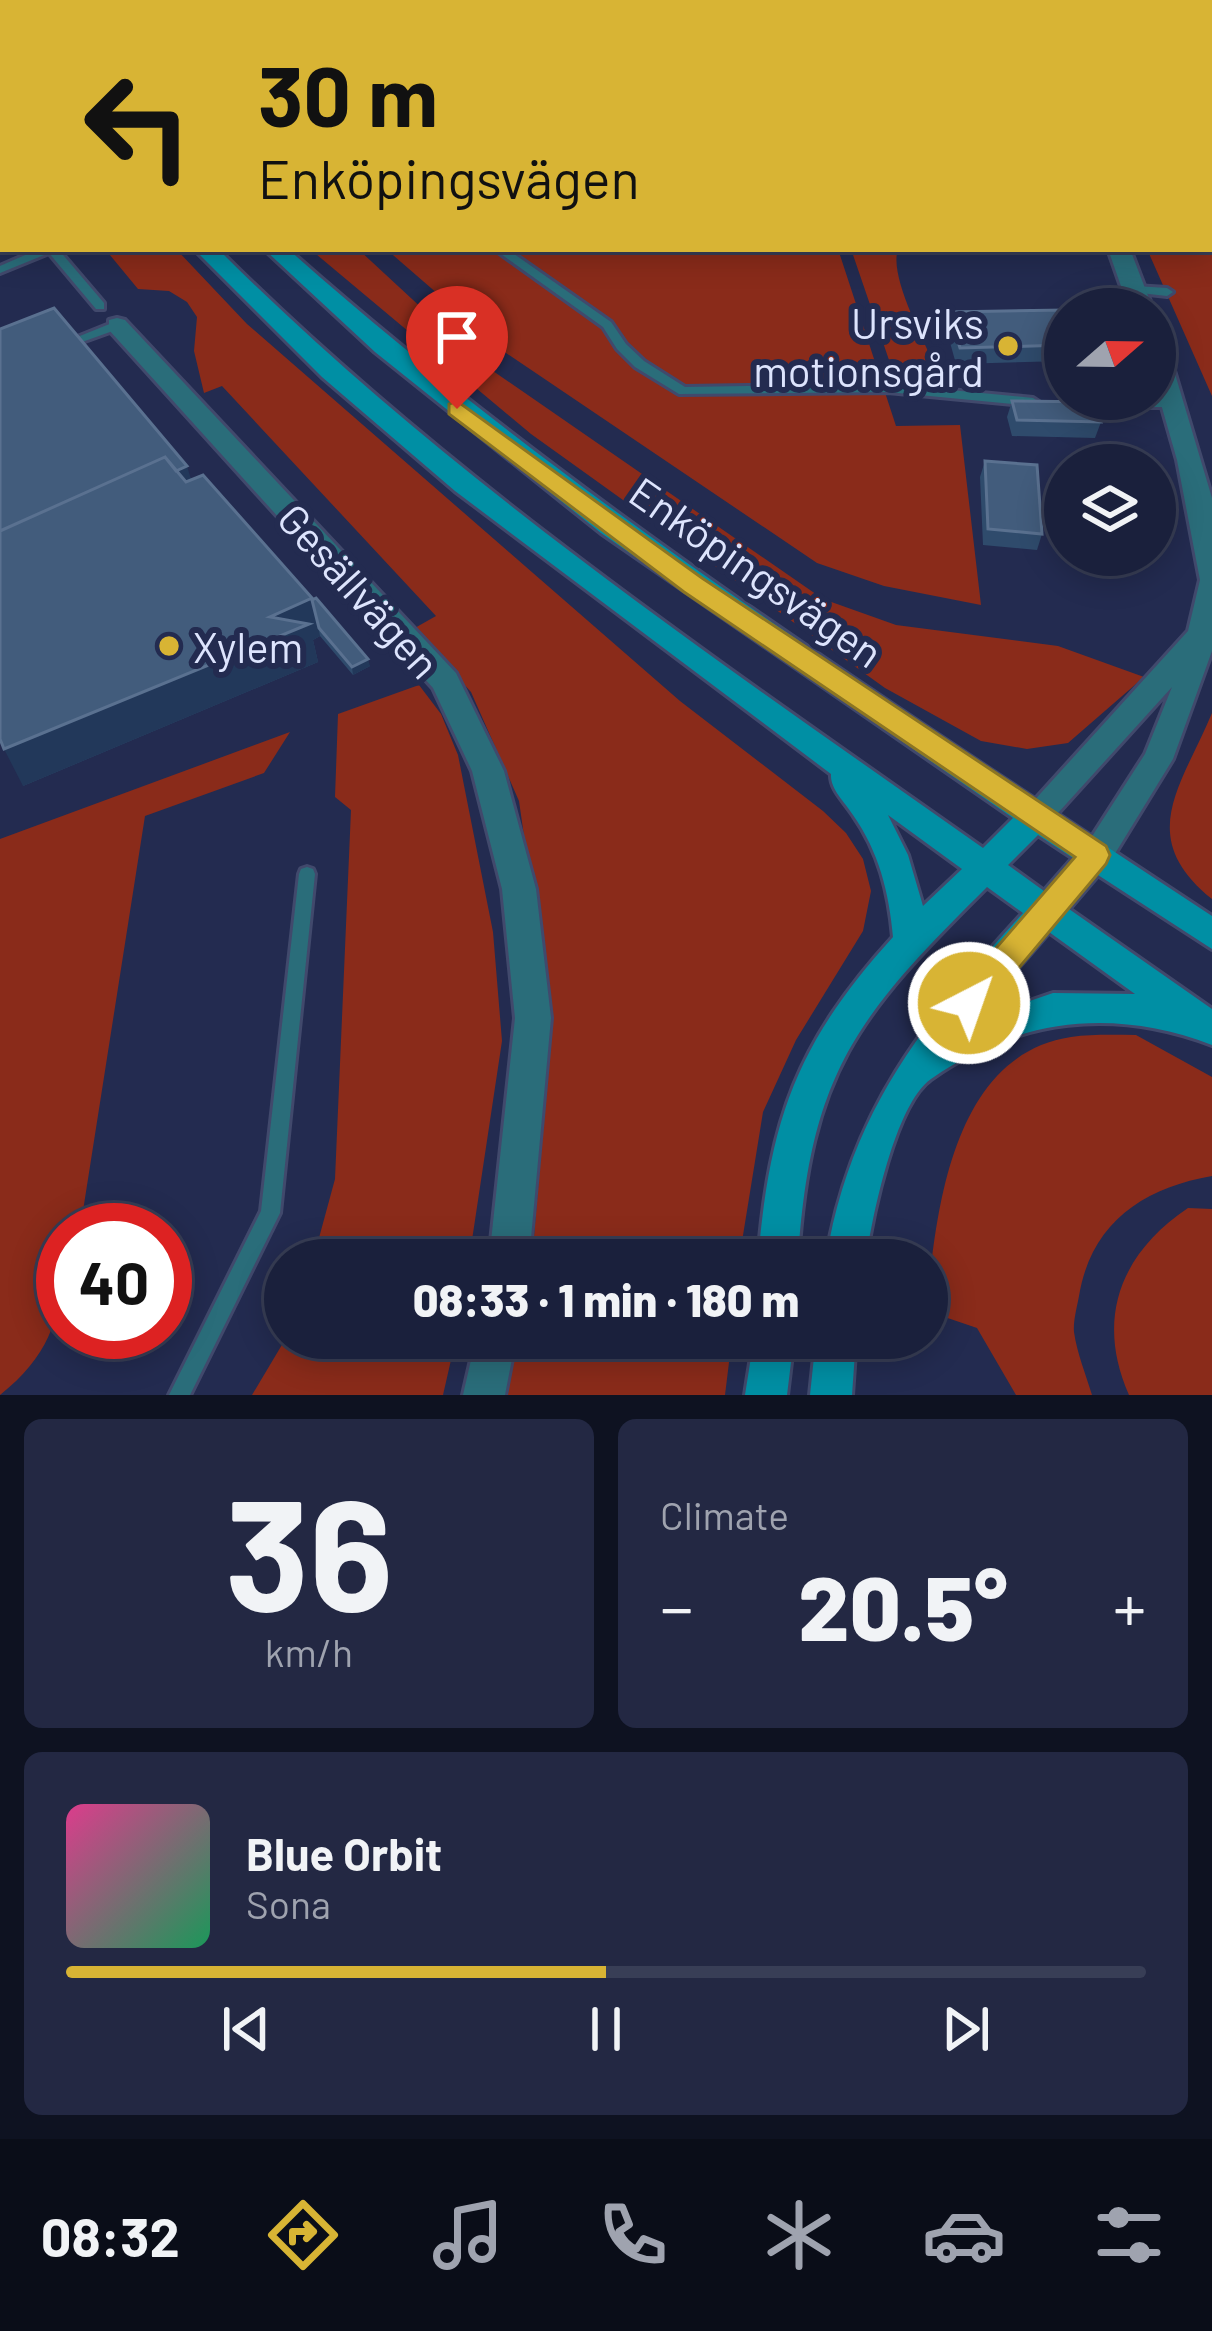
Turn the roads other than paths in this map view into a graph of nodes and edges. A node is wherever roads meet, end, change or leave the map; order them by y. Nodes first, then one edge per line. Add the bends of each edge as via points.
1 (43, 252) edge
2 (53, 252) edge
3 (208, 252) edge
4 (277, 252) edge
5 (504, 252) edge
6 (1119, 252) edge
7 (0, 270) edge
8 (1133, 288) edge
9 (108, 315) junction
10 (71, 342) edge
11 (1044, 402) edge
12 (1176, 406) edge
13 (1209, 521) edge
14 (1212, 580) edge
15 (1203, 633) junction
16 (817, 747) junction
17 (1037, 815) junction
18 (1096, 855) junction
19 (987, 868) junction
20 (307, 874) dead end
21 (1047, 912) junction
22 (1212, 934) edge
23 (911, 942) junction
24 (1210, 1028) edge
25 (915, 1072) junction
26 (511, 1239) edge
27 (780, 1239) edge
28 (850, 1239) edge
29 (492, 1359) edge
30 (771, 1359) edge
31 (834, 1359) edge
32 (179, 1395) edge
33 (484, 1395) edge
34 (766, 1395) edge
35 (831, 1395) edge

1 - 7 lane
2 - 9 lane
3 - 16 main road via 460,484
4 - 17 main road, Enköpingsvägen via 488,435 693,585
5 - 11 lane via 607,325 655,378 683,391 888,388
6 - 8 street
9 - 10 lane
9 - 26 street, Gesällvägen via 445,681 488,771 519,889 533,1018
12 - 13 street
13 - 14 street
14 - 15 street
15 - 17 street
15 - 18 street via 1188,699 1139,798
16 - 19 main road
16 - 23 main road via 895,858 907,888
17 - 18 main road, Enköpingsvägen
17 - 19 main road
18 - 21 main road
18 - 22 main road, Enköpingsvägen
19 - 21 main road
19 - 23 main road
20 - 32 lane via 270,1213
21 - 24 main road
21 - 25 main road
23 - 27 main road via 810,1083 791,1143
24 - 25 main road via 1084,1002 983,1030
25 - 28 main road via 872,1154
29 - 33 street
30 - 34 main road
31 - 35 main road

